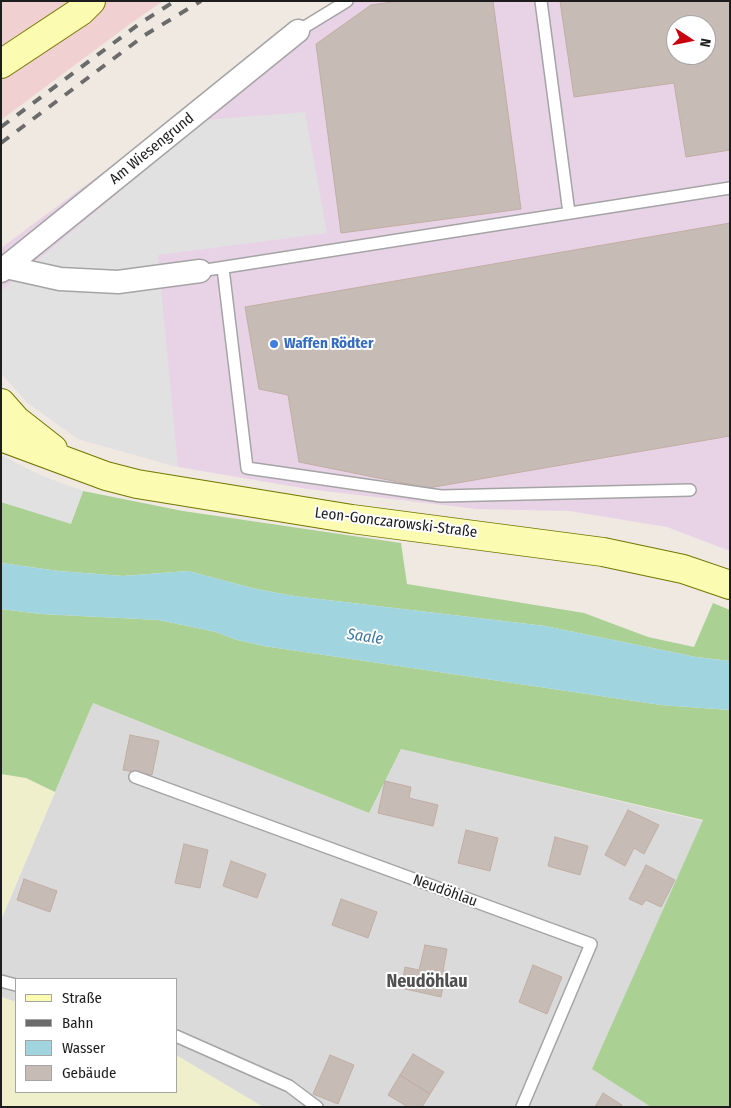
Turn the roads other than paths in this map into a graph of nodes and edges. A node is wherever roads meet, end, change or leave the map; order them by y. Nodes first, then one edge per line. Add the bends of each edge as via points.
1 (91, 1) edge
2 (347, 1) edge
3 (541, 1) edge
4 (298, 31) joint
5 (1, 64) edge
6 (730, 188) edge
7 (569, 213) junction
8 (223, 268) junction
9 (4, 269) edge
10 (200, 271) joint
11 (1, 403) edge
12 (1, 437) edge
13 (64, 458) junction
14 (690, 490) dead end
15 (730, 585) edge
16 (134, 777) dead end
17 (1, 981) edge
18 (15, 985) edge
19 (178, 1037) edge
20 (317, 1107) edge
21 (522, 1107) edge

1 - 5 street
2 - 4 lane
3 - 7 lane
4 - 9 street, Am Wiesengrund
6 - 7 lane
7 - 8 lane
8 - 10 lane
8 - 14 lane via 247,468 440,496
9 - 10 street, Am Wiesengrund via 60,279 118,282
11 - 13 street, Leon-Gonczarowski-Straße via 16,420
12 - 13 street, Leon-Gonczarowski-Straße
13 - 15 street, Leon-Gonczarowski-Straße via 106,476 137,484 342,517 619,555 684,569
16 - 21 lane, Neudöhlau via 591,944
17 - 18 lane
19 - 20 lane via 289,1086

